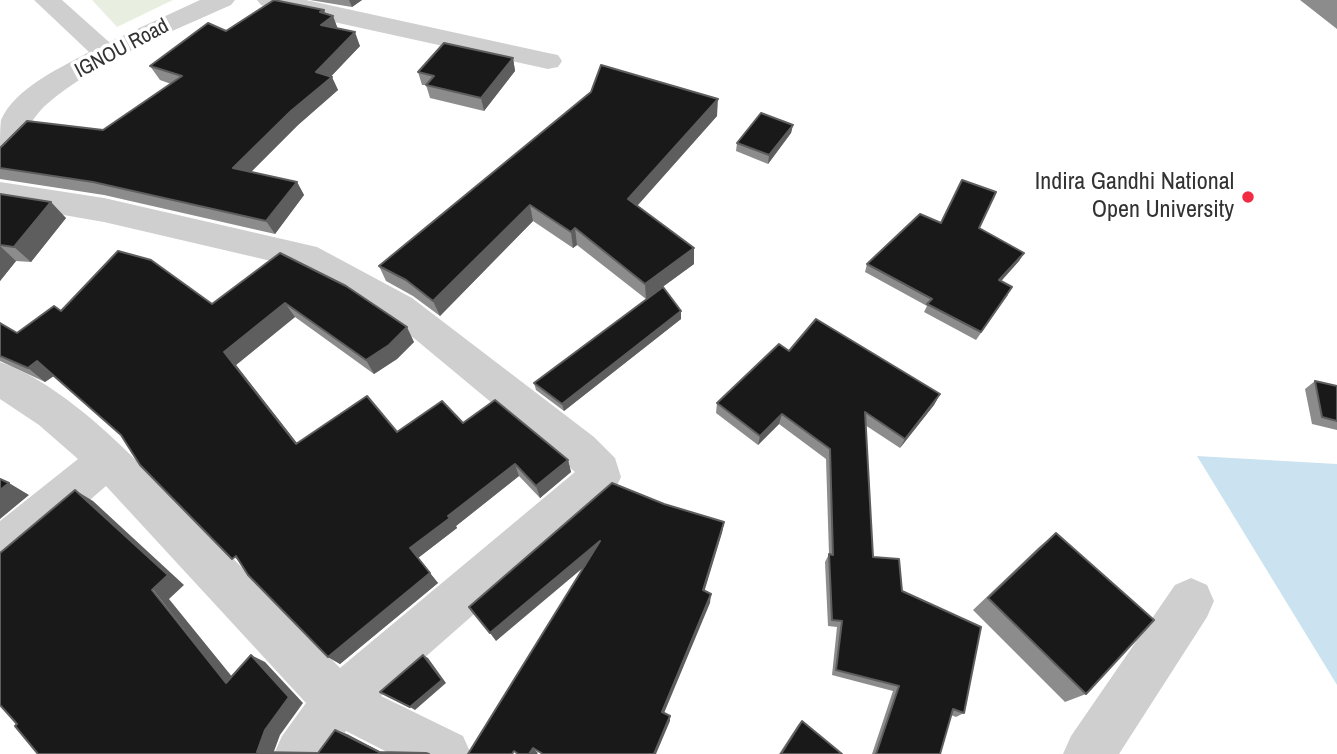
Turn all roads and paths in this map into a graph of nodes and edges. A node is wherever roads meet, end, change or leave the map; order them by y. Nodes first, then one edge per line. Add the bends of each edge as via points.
1 (47, 0) edge
2 (222, 0) edge
3 (270, 0) edge
4 (108, 55) junction
5 (548, 61) dead end
6 (13, 111) edge
7 (0, 143) edge
8 (0, 193) edge
9 (0, 378) edge
10 (108, 459) junction
11 (0, 550) edge
12 (1191, 601) dead end
13 (338, 701) junction
14 (300, 754) edge
15 (445, 754) edge
16 (1089, 754) edge

1 - 4 street
2 - 4 street, IGNOU Road
3 - 5 street
4 - 6 street, IGNOU Road
6 - 7 street, IGNOU Road
8 - 13 street via 117,213 306,256 336,269 451,346 597,467 600,477
9 - 10 street via 53,413
10 - 11 street
10 - 13 street
12 - 16 street
13 - 14 street
13 - 15 street

